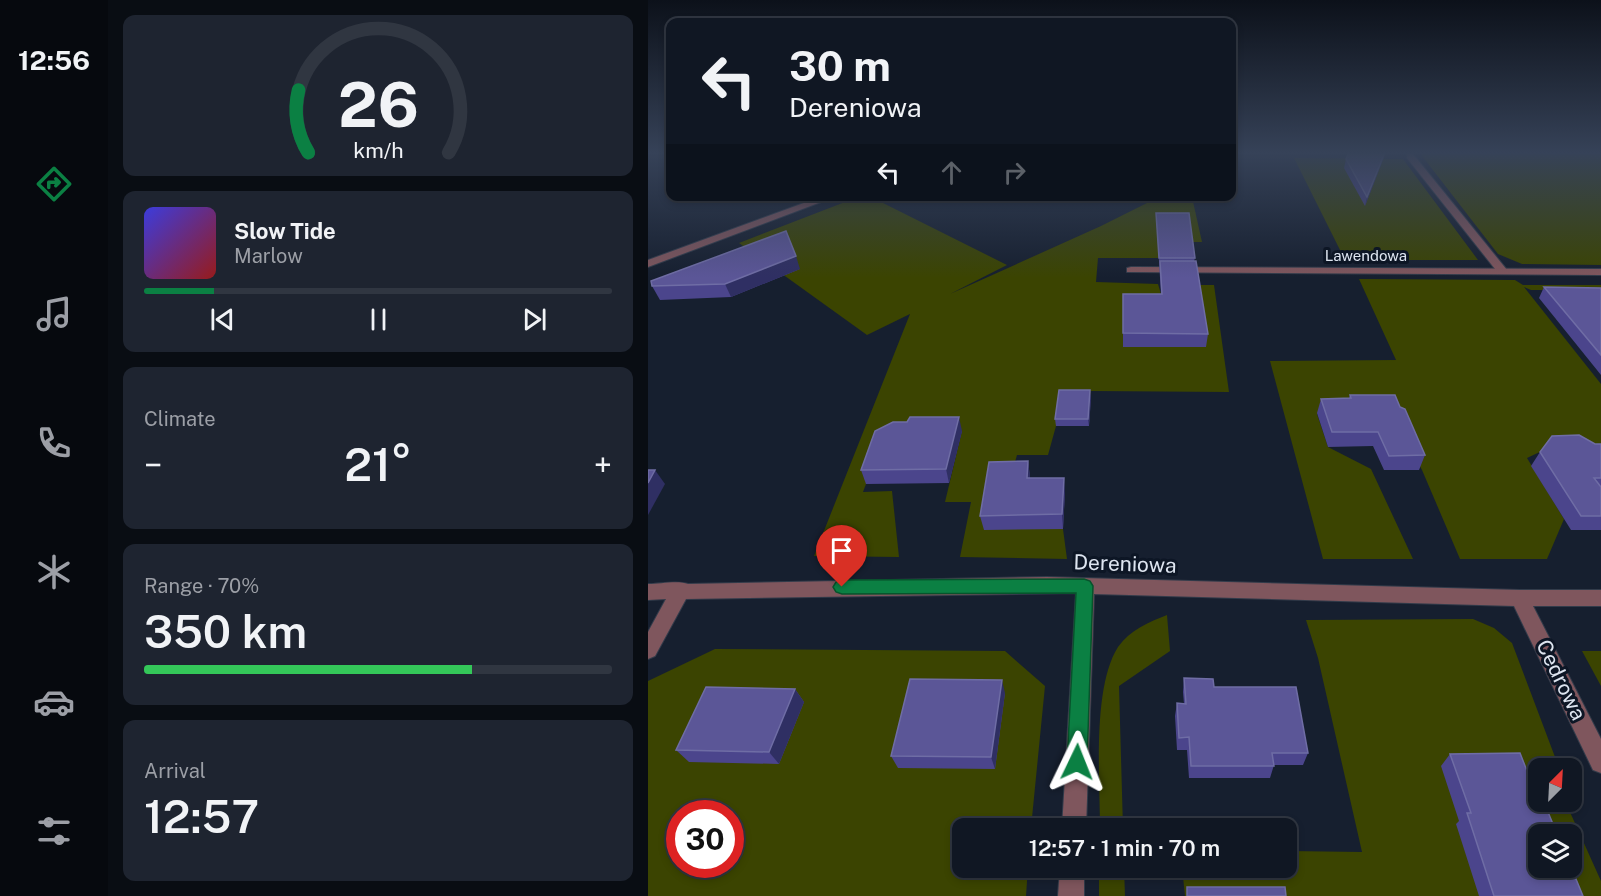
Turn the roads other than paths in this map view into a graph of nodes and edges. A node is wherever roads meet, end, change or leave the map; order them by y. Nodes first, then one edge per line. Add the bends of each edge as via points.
1 (1440, 194) edge
2 (819, 201) edge
3 (648, 264) edge
4 (1131, 270) dead end
5 (1503, 272) junction
6 (1601, 272) edge
7 (1084, 586) junction
8 (682, 589) junction
9 (648, 591) edge
10 (1520, 598) junction
11 (1601, 598) edge
12 (648, 650) edge
13 (1601, 762) edge
14 (1074, 818) edge
15 (1072, 878) edge
16 (1071, 896) edge

1 - 5 street
2 - 3 street
4 - 5 street, Lawendowa
5 - 6 street, Lawendowa
7 - 8 street, Dereniowa
7 - 10 street, Dereniowa
7 - 14 street
8 - 9 street, Dereniowa
8 - 12 street
10 - 11 street, Dereniowa
10 - 13 street, Cedrowa
15 - 16 street

